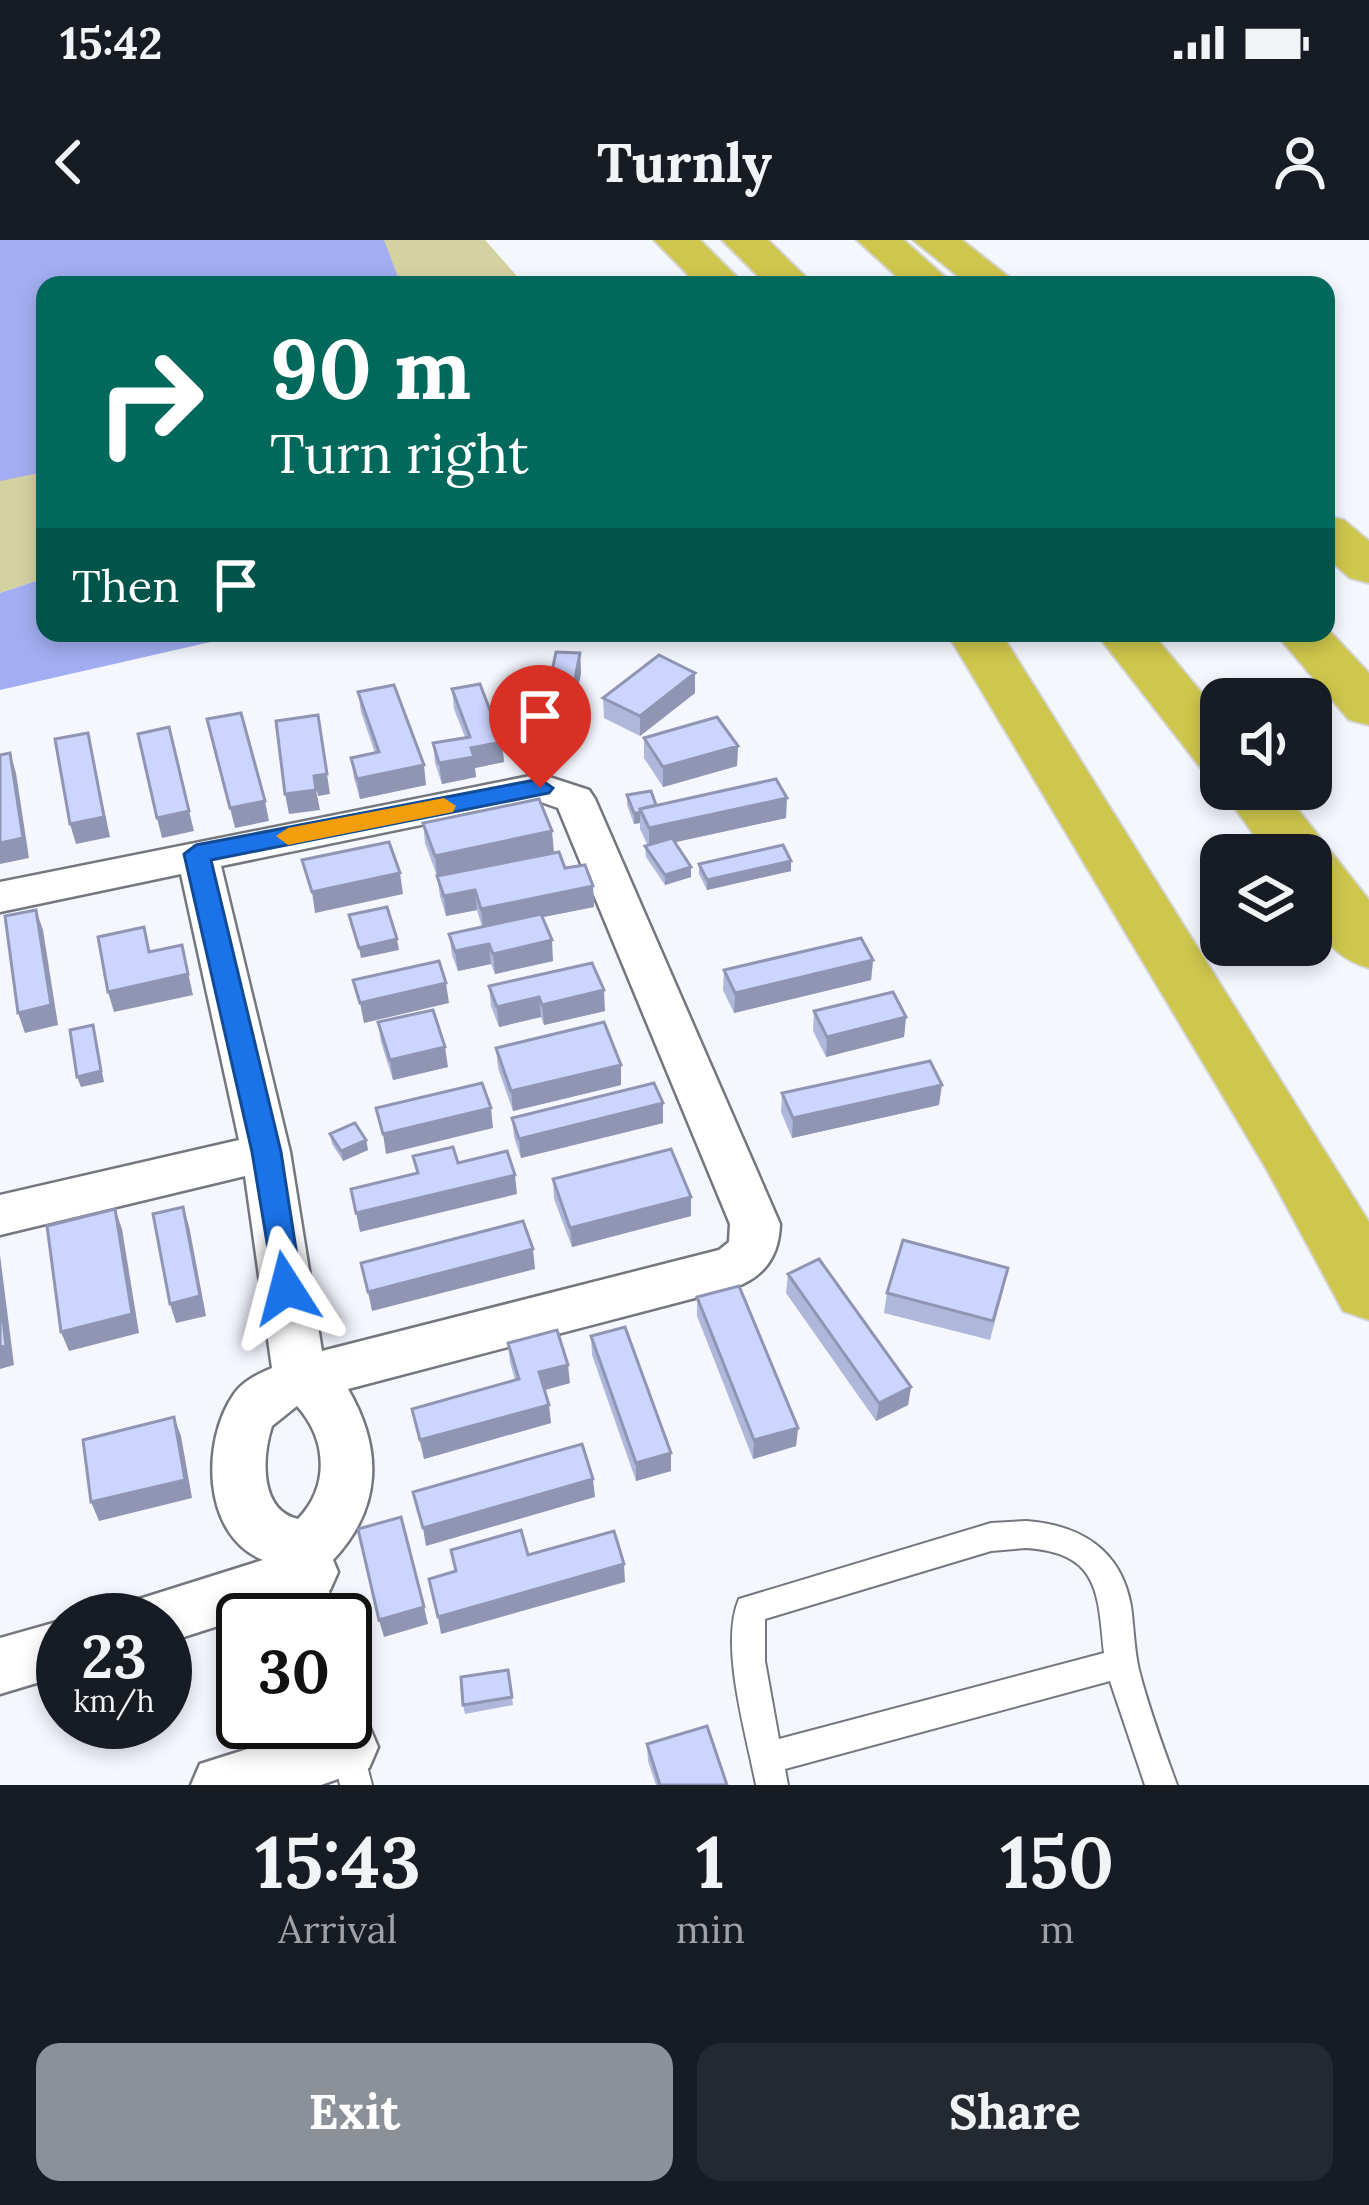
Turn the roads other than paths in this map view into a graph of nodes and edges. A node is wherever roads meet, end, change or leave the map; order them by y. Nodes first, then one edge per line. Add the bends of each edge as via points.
1 (675, 240) edge
2 (742, 240) edge
3 (878, 240) edge
4 (934, 240) edge
5 (713, 276) edge
6 (783, 276) edge
7 (921, 276) edge
8 (984, 276) edge
9 (1335, 539) edge
10 (1369, 566) edge
11 (980, 642) edge
12 (1130, 642) edge
13 (1311, 642) edge
14 (1369, 707) edge
15 (1200, 728) edge
16 (1266, 810) edge
17 (1284, 834) edge
18 (196, 854) junction
19 (0, 897) edge
20 (1332, 897) edge
21 (1369, 945) edge
22 (266, 1152) junction
23 (0, 1214) edge
24 (1369, 1289) edge
25 (300, 1379) junction
26 (313, 1580) edge
27 (192, 1610) edge
28 (36, 1655) edge
29 (1121, 1664) junction
30 (0, 1666) edge
31 (349, 1751) edge
32 (770, 1771) edge
33 (222, 1785) edge
34 (1161, 1785) edge

1 - 5 highway
2 - 6 highway
3 - 7 highway
4 - 8 highway
9 - 10 highway
11 - 24 highway
12 - 15 highway
13 - 14 highway
16 - 17 highway
18 - 19 street
18 - 22 street
18 - 25 street via 540,788 575,800 755,1224 748,1258 733,1267
20 - 21 highway
22 - 23 street
22 - 25 street
25 - 26 street via 322,1390 346,1446 337,1516
25 - 26 street via 254,1407 241,1446 241,1488 250,1516
26 - 27 street
28 - 30 street
29 - 32 lane
29 - 32 lane via 1110,1584 1091,1556 1059,1536 991,1537 750,1609 748,1661
29 - 34 lane
31 - 33 street

